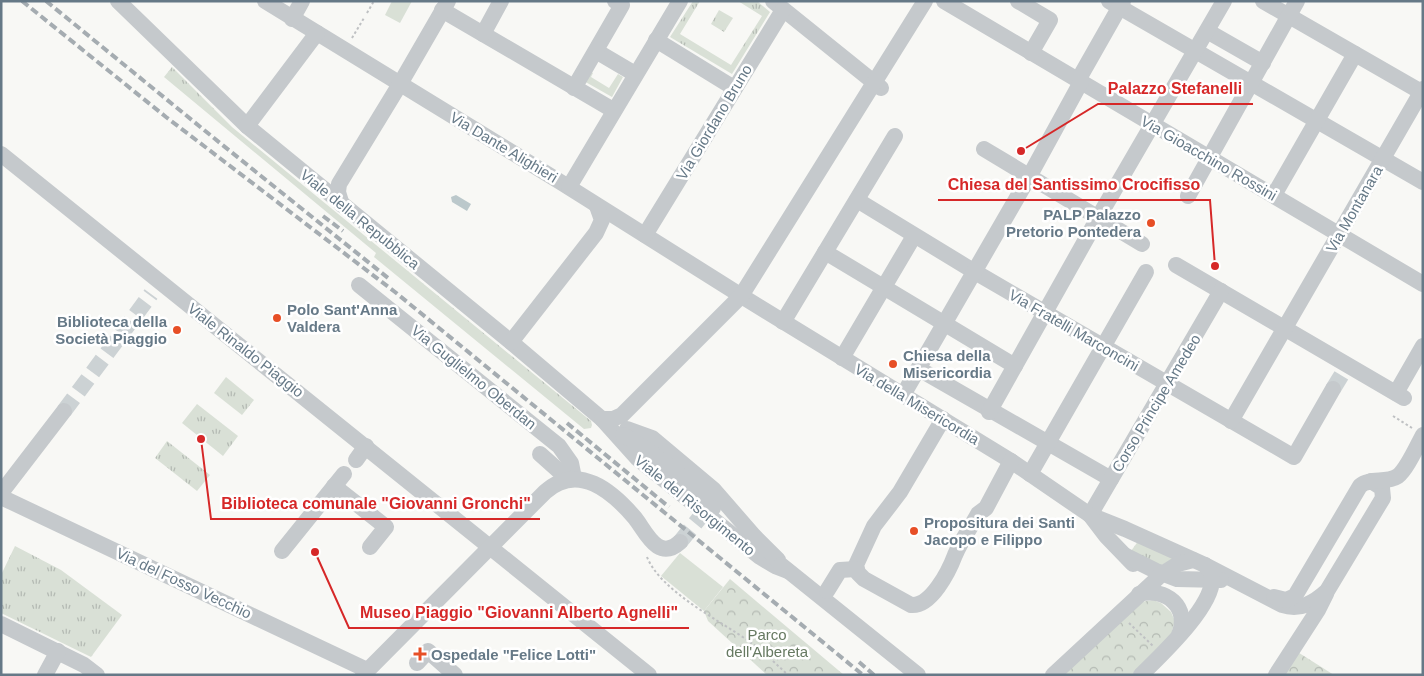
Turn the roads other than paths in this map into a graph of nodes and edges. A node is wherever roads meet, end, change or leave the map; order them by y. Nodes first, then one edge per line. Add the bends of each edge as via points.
1 (118, 1) edge
2 (264, 1) edge
3 (302, 1) edge
4 (501, 1) edge
5 (615, 1) edge
6 (680, 1) edge
7 (925, 1) edge
8 (944, 1) edge
9 (1018, 1) edge
10 (1224, 1) edge
11 (1263, 1) edge
12 (1297, 1) edge
13 (1117, 3) edge
14 (778, 5) edge
15 (445, 6) edge
16 (1289, 16) junction
17 (292, 19) junction
18 (1207, 31) junction
19 (317, 33) junction
20 (483, 34) junction
21 (656, 40) junction
22 (596, 51) junction
23 (1195, 52) junction
24 (1031, 53) junction
25 (1355, 54) junction
26 (1263, 63) junction
27 (635, 74) junction
28 (1081, 82) junction
29 (400, 84) junction
30 (1251, 84) junction
31 (877, 85) junction
32 (574, 88) junction
33 (734, 88) junction
34 (1422, 91) edge
35 (613, 110) junction
36 (1317, 121) junction
37 (1152, 124) junction
38 (247, 126) junction
39 (895, 136) dead end
40 (984, 149) dead end
41 (1, 154) edge
42 (1210, 158) junction
43 (1384, 159) junction
44 (1030, 177) junction
45 (1423, 182) edge
46 (569, 187) junction
47 (1274, 195) junction
48 (1188, 196) dead end
49 (857, 200) junction
50 (342, 205) junction
51 (597, 206) junction
52 (1098, 218) junction
53 (1340, 234) junction
54 (645, 236) junction
55 (914, 236) junction
56 (1142, 244) dead end
57 (825, 252) junction
58 (1176, 265) dead end
59 (975, 272) junction
60 (1146, 272) dead end
61 (1423, 284) edge
62 (359, 285) dead end
63 (884, 287) junction
64 (1221, 291) junction
65 (741, 296) junction
66 (1045, 312) junction
67 (783, 322) junction
68 (945, 324) junction
69 (1285, 328) junction
70 (511, 342) junction
71 (1103, 346) junction
72 (1423, 346) edge
73 (842, 358) junction
74 (1015, 366) junction
75 (919, 369) junction
76 (1168, 384) junction
77 (1333, 389) tunnel mouth
78 (903, 395) junction
79 (633, 402) junction
80 (990, 411) junction
81 (64, 412) tunnel mouth
82 (943, 419) junction
83 (1231, 421) junction
84 (606, 424) junction
85 (1419, 432) edge
86 (1028, 436) dead end
87 (652, 438) junction
88 (1048, 442) junction
89 (366, 446) junction
90 (540, 454) dead end
91 (356, 460) dead end
92 (1021, 468) junction
93 (571, 478) junction
94 (1111, 479) junction
95 (1370, 481) junction
96 (1, 493) edge
97 (1, 497) edge
98 (1090, 515) junction
99 (677, 539) dead end
100 (370, 547) dead end
101 (490, 547) junction
102 (282, 551) dead end
103 (1126, 556) junction
104 (1199, 562) junction
105 (856, 570) junction
106 (788, 571) junction
107 (1162, 574) junction
108 (1212, 580) junction
109 (1240, 582) junction
110 (1144, 589) junction
111 (827, 591) dead end
112 (1327, 591) junction
113 (1260, 593) junction
114 (1193, 619) junction
115 (1, 624) edge
116 (1179, 635) junction
117 (58, 651) junction
118 (417, 663) dead end
119 (365, 672) edge
120 (45, 675) edge
121 (97, 675) edge
122 (455, 675) edge
123 (649, 675) edge
124 (918, 675) edge
125 (1053, 675) edge
126 (1141, 675) edge
127 (1276, 675) edge

1 - 38 street, Viale della Repubblica
2 - 17 street, Via Dante Alighieri
3 - 17 street
4 - 20 street
5 - 22 street via 622,5
6 - 21 street
7 - 31 street
8 - 24 street, Via Gioacchino Rossini
9 - 24 street via 1050,20
10 - 18 street
11 - 16 street
12 - 16 street
13 - 23 street
13 - 28 street via 1081,75
14 - 31 street
14 - 33 street, Via Giordano Bruno
15 - 20 street
15 - 29 street
16 - 25 street
16 - 26 street
17 - 19 street, Via Dante Alighieri
18 - 23 street
18 - 26 street
19 - 29 street, Via Dante Alighieri
19 - 38 street
20 - 32 street
21 - 27 street
21 - 33 street
22 - 27 street
22 - 32 street
23 - 30 street
23 - 37 street
24 - 28 street, Via Gioacchino Rossini
25 - 34 street
25 - 36 street
26 - 30 street
27 - 35 street
28 - 37 street, Via Gioacchino Rossini
28 - 44 street
29 - 46 street, Via Dante Alighieri
29 - 50 street via 339,184
30 - 36 street
30 - 42 street
31 - 65 street
32 - 35 street
33 - 54 street, Via Giordano Bruno
34 - 43 street, Via Montanara
35 - 46 street
36 - 43 street
36 - 47 street
37 - 42 street, Via Gioacchino Rossini
37 - 52 street
38 - 50 street, Viale della Repubblica
39 - 49 street
40 - 44 street
41 - 89 street, Viale Rinaldo Piaggio via 156,288
42 - 47 street, Via Gioacchino Rossini
42 - 48 street
43 - 45 street
43 - 53 street, Via Montanara
44 - 52 street
44 - 59 street
46 - 51 street, Via Dante Alighieri
47 - 53 street, Via Gioacchino Rossini
49 - 55 street, Via Fratelli Marconcini
49 - 57 street
50 - 70 street, Viale della Repubblica
51 - 54 street, Via Dante Alighieri
51 - 70 street via 602,220 596,234
52 - 56 street
52 - 66 street
53 - 61 street, Via Gioacchino Rossini
53 - 69 street, Via Montanara
54 - 65 street, Via Dante Alighieri
55 - 59 street, Via Fratelli Marconcini
55 - 63 street
57 - 63 street
57 - 67 street
58 - 64 street
59 - 66 street, Via Fratelli Marconcini
59 - 68 street
60 - 71 street
62 - 93 street, Via Guglielmo Oberdan via 554,441 569,459
63 - 68 street
63 - 73 street
64 - 69 street
64 - 76 street, Corso Principe Amedeo
65 - 67 street, Via della Misericordia
65 - 79 street
66 - 71 street, Via Fratelli Marconcini
66 - 74 street
67 - 73 street, Via della Misericordia
68 - 74 street
68 - 75 street
69 - 72 street via 1345,368 1400,396
69 - 83 street, Via Montanara
70 - 84 street, Viale della Repubblica
71 - 76 street, Via Fratelli Marconcini
71 - 88 street
73 - 78 street, Via della Misericordia
74 - 80 street
75 - 78 street
75 - 80 street
76 - 83 street, Via Fratelli Marconcini
76 - 94 street, Corso Principe Amedeo
77 - 83 street, Via Fratelli Marconcini via 1294,457
78 - 82 street, Via della Misericordia
79 - 84 street via 620,417
79 - 87 street via 633,419
80 - 88 street
81 - 96 street
82 - 92 street, Via della Misericordia
82 - 105 street via 894,501 874,526
84 - 87 street, Viale del Risorgimento
84 - 106 street, Viale del Risorgimento via 632,453 749,549
84 - 106 street, Viale del Risorgimento via 643,447 701,502 719,510 763,553
85 - 95 street via 1399,475
86 - 92 street via 1034,440 1035,446
87 - 106 street, Viale del Risorgimento via 718,494
88 - 92 street
88 - 94 street
89 - 91 street
89 - 101 street, Viale Rinaldo Piaggio
90 - 93 street
92 - 98 street, Via della Misericordia
92 - 105 street via 978,514 946,575 923,603 903,602 864,579
93 - 99 street via 590,482 604,490 637,521 663,538
93 - 101 street via 548,489
94 - 98 street, Corso Principe Amedeo
95 - 112 street via 1382,488 1383,498
95 - 113 street via 1360,486 1295,596 1286,600
97 - 119 street, Via del Fosso Vecchio
98 - 103 street, Via della Misericordia
98 - 104 street, Via della Misericordia
100 - 102 street via 386,527 339,480
101 - 119 street
101 - 123 street, Viale Rinaldo Piaggio
103 - 107 street, Via della Misericordia
103 - 110 street, Via della Misericordia
104 - 107 street via 1178,564
104 - 108 street via 1210,572
104 - 109 street, Via della Misericordia
105 - 111 street via 840,570
106 - 124 street, Viale del Risorgimento
107 - 108 street, Via della Misericordia via 1181,580
107 - 110 street
108 - 109 street, Via della Misericordia
108 - 114 street via 1209,592
109 - 113 street, Via della Misericordia
109 - 114 street via 1224,591
110 - 116 street via 1165,596 1175,604 1182,615
110 - 125 street
112 - 113 street via 1312,603 1294,607 1282,605
112 - 127 street
114 - 116 street
115 - 117 street
116 - 126 street
117 - 120 street
117 - 121 street
118 - 122 street via 428,651

